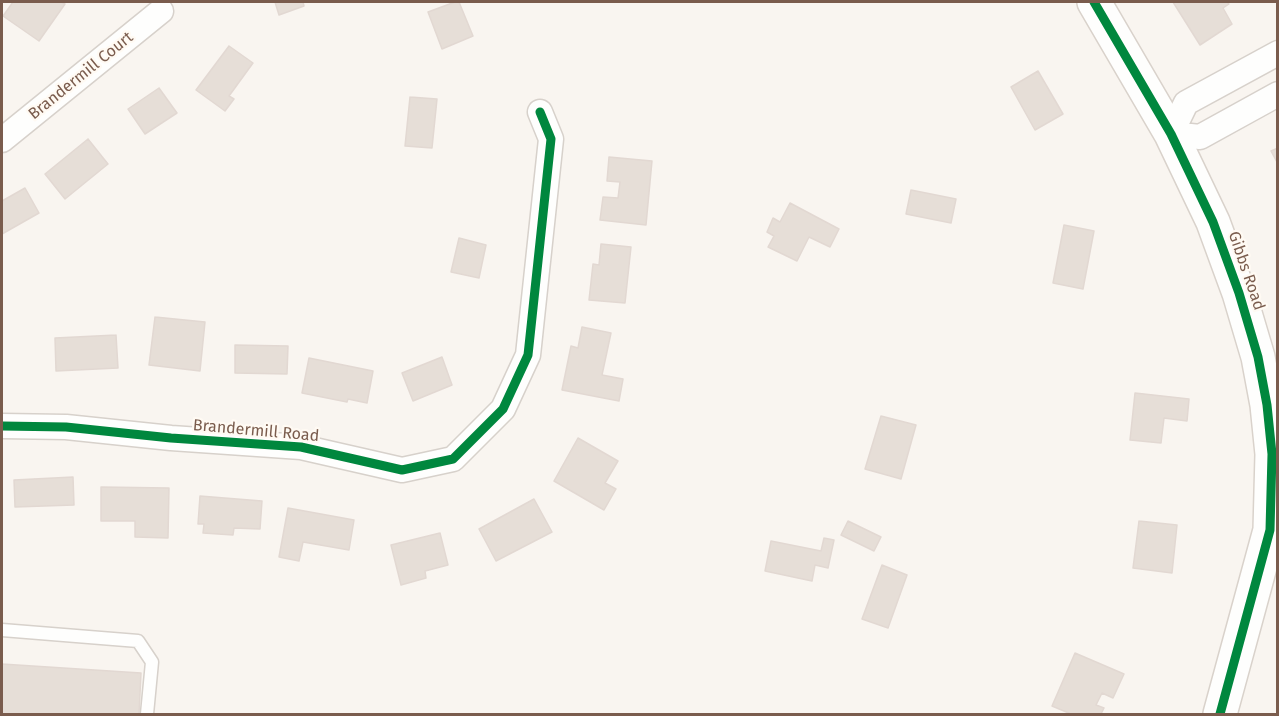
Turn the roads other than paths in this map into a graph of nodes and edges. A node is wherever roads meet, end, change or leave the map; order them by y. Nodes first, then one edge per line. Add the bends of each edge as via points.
1 (1094, 2) edge
2 (161, 11) dead end
3 (1278, 53) edge
4 (1278, 94) edge
5 (540, 112) dead end
6 (1171, 134) junction
7 (2, 140) edge
8 (2, 426) edge
9 (2, 630) edge
10 (147, 714) edge
11 (1220, 714) edge

1 - 6 street, Gibbs Road
2 - 7 street, Brandermill Court
3 - 6 street via 1185,103
4 - 6 street via 1200,137
5 - 8 street, Brandermill Road via 551,139 528,355 503,409 453,459 402,470 301,447 66,427
6 - 11 street, Gibbs Road via 1213,222 1239,293 1258,357 1272,454 1270,530
9 - 10 lane via 138,641 152,662

